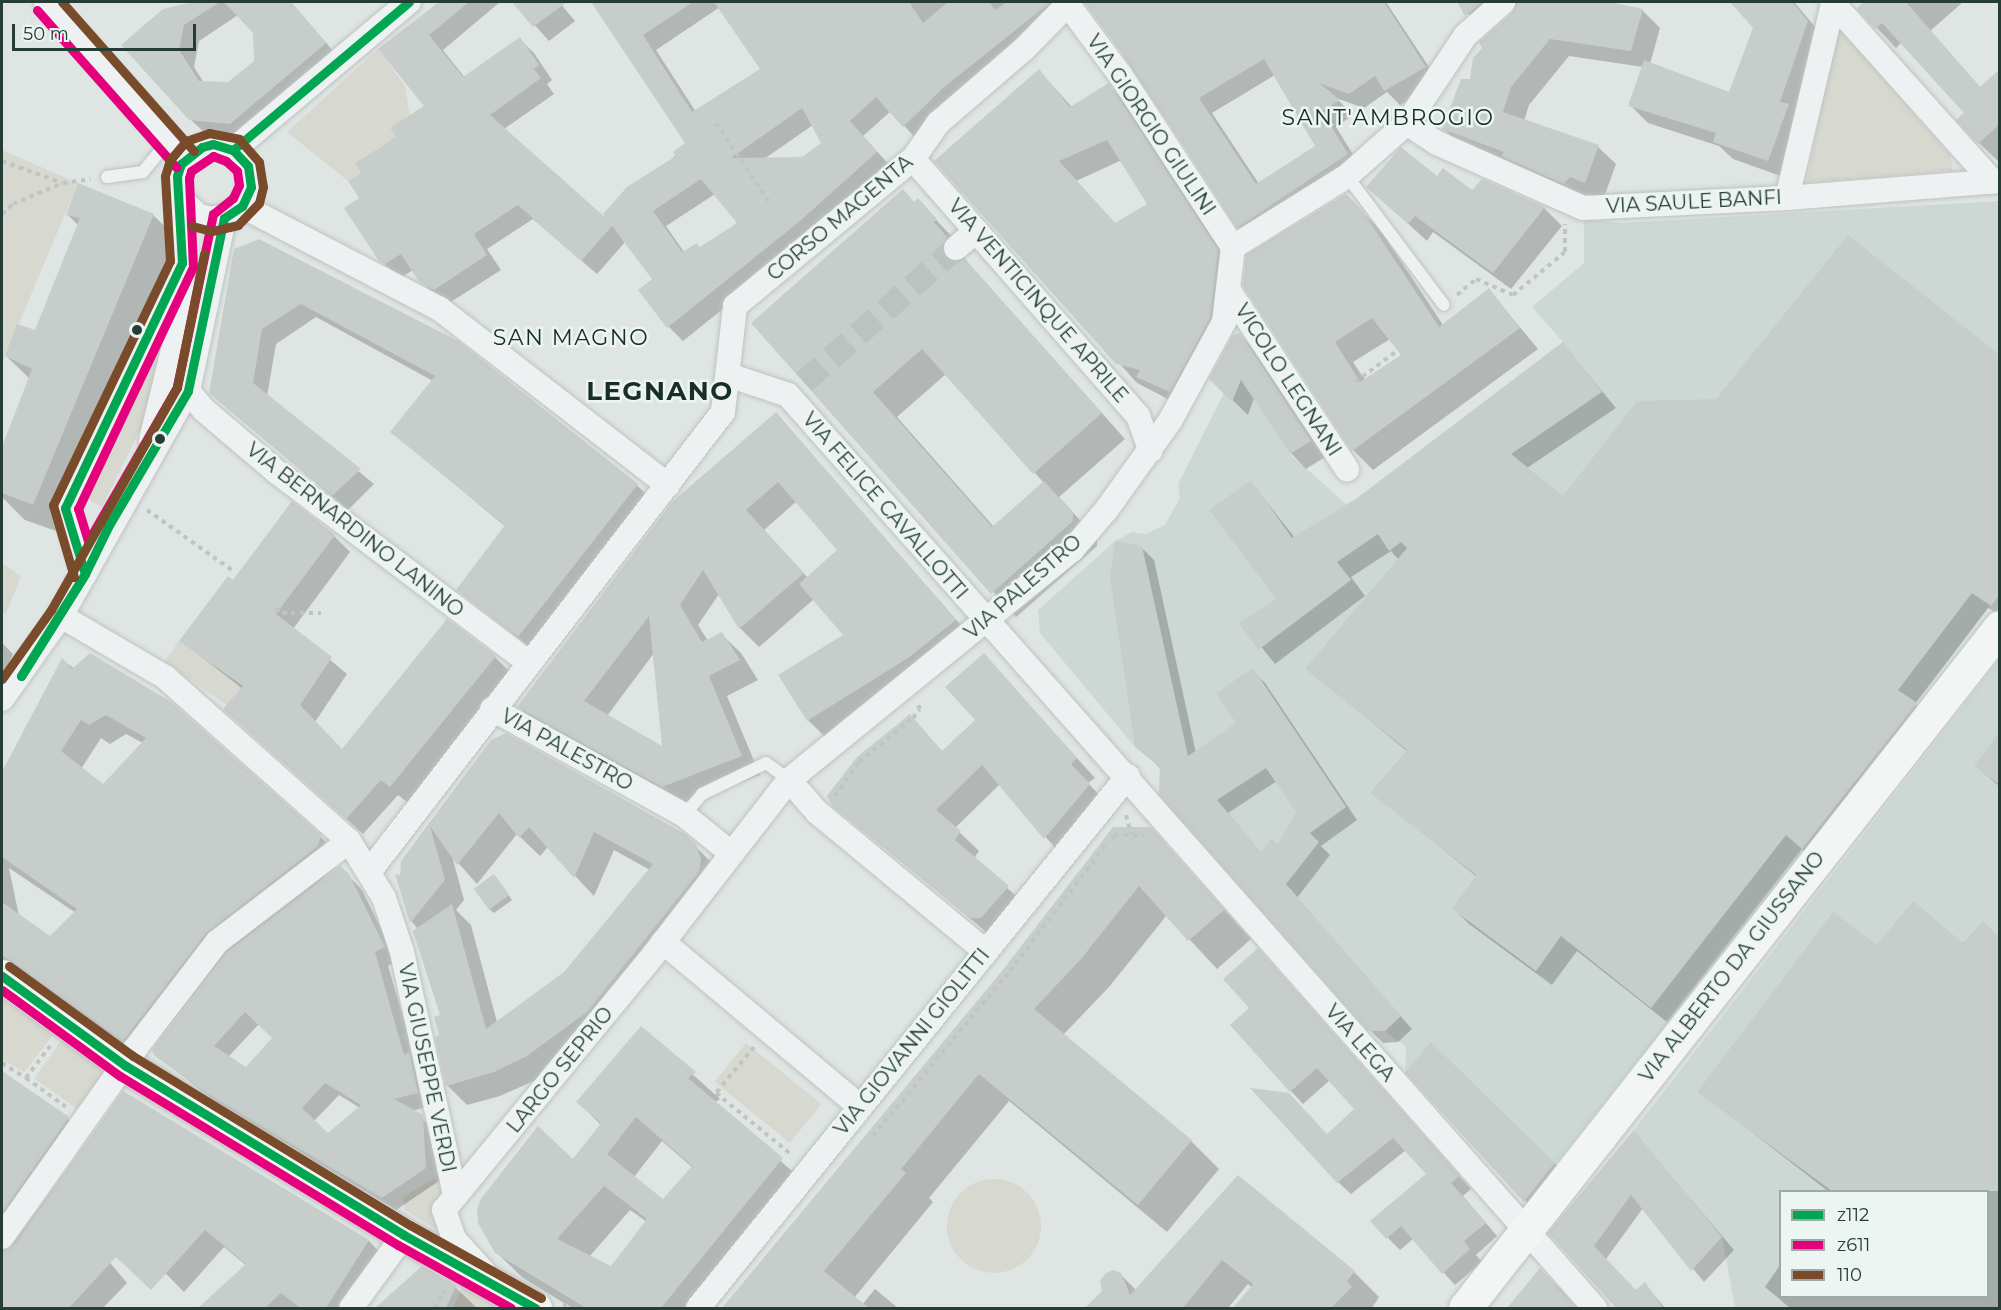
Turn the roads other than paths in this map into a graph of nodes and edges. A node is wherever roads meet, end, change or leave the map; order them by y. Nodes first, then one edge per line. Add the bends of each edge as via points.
1 (46, 2) edge
2 (406, 2) edge
3 (1068, 2) edge
4 (1503, 2) edge
5 (1833, 2) edge
6 (1407, 123) junction
7 (168, 141) junction
8 (233, 150) junction
9 (185, 159) junction
10 (913, 159) junction
11 (1347, 176) junction
12 (107, 177) road end
13 (1996, 181) edge
14 (1786, 198) junction
15 (181, 200) junction
16 (233, 212) junction
17 (976, 231) junction
18 (1233, 247) junction
19 (956, 248) tunnel mouth
20 (182, 263) junction
21 (1229, 291) junction
22 (1444, 305) road end
23 (728, 375) junction
24 (188, 391) junction
25 (1151, 451) junction
26 (145, 465) junction
27 (1347, 469) dead end
28 (662, 491) junction
29 (85, 574) junction
30 (61, 616) junction
31 (987, 621) junction
32 (2000, 627) edge
33 (528, 662) junction
34 (21, 676) junction
35 (2, 690) edge
36 (2, 699) edge
37 (492, 708) junction
38 (1128, 776) junction
39 (789, 780) junction
40 (684, 815) junction
41 (350, 841) junction
42 (731, 853) junction
43 (369, 872) junction
44 (663, 942) junction
45 (985, 951) junction
46 (2, 976) edge
47 (126, 1066) junction
48 (860, 1107) junction
49 (455, 1196) junction
50 (1524, 1231) junction
51 (404, 1235) junction
52 (2, 1237) edge
53 (496, 1286) junction
54 (351, 1308) edge
55 (535, 1308) edge
56 (698, 1308) edge
57 (1465, 1308) edge
58 (1595, 1308) edge

1 - 7 street
2 - 8 street
3 - 10 street, CORSO MAGENTA via 1023,50 938,123
3 - 18 street, VIA GIORGIO GIULINI
4 - 6 street via 1466,35
5 - 13 street
5 - 14 street
6 - 11 street
6 - 14 street, VIA SAULE BANFI via 1437,143 1583,208
7 - 9 street
7 - 12 lane via 143,172
8 - 9 street via 213,144
8 - 16 street via 242,156 251,176 251,187
9 - 15 street via 177,176
10 - 17 street, VIA VENTICINQUE APRILE
10 - 23 street, CORSO MAGENTA via 735,306
11 - 18 street
11 - 22 lane
13 - 14 street, VIA SAULE BANFI
15 - 16 street via 199,216
15 - 20 street
16 - 24 street
16 - 28 street via 440,309
17 - 19 street
17 - 25 street, VIA VENTICINQUE APRILE via 1138,416
18 - 21 street, VIA PALESTRO
20 - 26 street via 183,309
20 - 29 street via 65,508
21 - 25 street, VIA PALESTRO via 1224,322
21 - 27 street, VICOLO LEGNANI
23 - 28 street via 723,411
23 - 31 street, VIA FELICE CAVALLOTTI via 796,388
24 - 26 street
24 - 33 street, VIA BERNARDINO LANINO via 227,432
25 - 31 street, VIA PALESTRO via 1072,550
26 - 29 street
28 - 33 street
29 - 30 street
30 - 34 street
30 - 41 street, VIA GIUSEPPE VERDI via 165,678
31 - 38 street, VIA FELICE CAVALLOTTI
31 - 39 street, VIA PALESTRO
32 - 50 street, VIA ALBERTO DA GIUSSANO
33 - 37 street
34 - 35 street
34 - 36 street
37 - 40 street, VIA PALESTRO
37 - 43 street
38 - 45 street, VIA GIOVANNI GIOLITTI
38 - 50 street, VIA LEGA
39 - 40 lane via 766,764 702,794
39 - 42 street, VIA PALESTRO
39 - 45 street via 817,812
40 - 42 street, VIA PALESTRO
41 - 43 street, VIA GIUSEPPE VERDI
41 - 47 street via 217,942
42 - 44 street, LARGO SEPRIO
43 - 49 street, VIA GIUSEPPE VERDI via 384,898 402,952
44 - 48 street
44 - 49 street, LARGO SEPRIO
45 - 48 street, VIA GIOVANNI GIOLITTI
46 - 47 street
47 - 51 street
47 - 52 street
48 - 56 street, VIA GIOVANNI GIOLITTI
49 - 53 street, VIA GIUSEPPE VERDI via 444,1210 454,1239
50 - 57 street, VIA ALBERTO DA GIUSSANO
50 - 58 street, VIA LEGA
51 - 53 street
51 - 54 street
53 - 55 street

